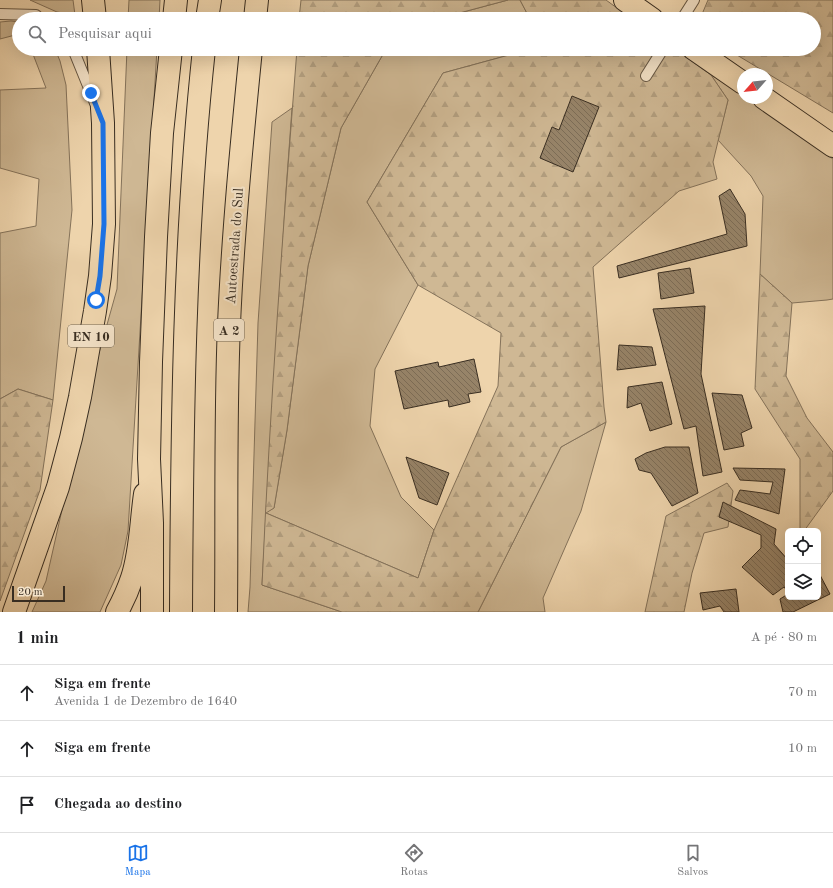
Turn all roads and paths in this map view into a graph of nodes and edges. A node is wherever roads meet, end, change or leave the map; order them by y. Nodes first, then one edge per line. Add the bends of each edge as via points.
1 (93, 0) edge
2 (176, 0) edge
3 (210, 0) edge
4 (257, 0) edge
5 (625, 0) edge
6 (694, 0) edge
7 (94, 12) edge
8 (175, 12) edge
9 (208, 12) edge
10 (256, 12) edge
11 (642, 12) edge
12 (686, 12) edge
13 (0, 14) edge
14 (12, 14) edge
15 (76, 56) edge
16 (98, 56) edge
17 (170, 56) edge
18 (203, 56) edge
19 (250, 56) edge
20 (659, 56) edge
21 (704, 56) edge
22 (646, 76) dead end
23 (737, 79) edge
24 (773, 104) edge
25 (794, 119) junction
26 (103, 123) junction
27 (833, 134) edge
28 (833, 146) edge
29 (149, 459) junction
30 (14, 612) edge
31 (117, 612) edge
32 (152, 612) edge
33 (181, 612) edge
34 (226, 612) edge

1 - 7 main road
2 - 8 main road
3 - 9 main road
4 - 10 main road
5 - 11 main road
6 - 12 lane
13 - 14 lane
15 - 26 lane
16 - 26 main road, EN 10
17 - 29 main road via 162,133 156,237
18 - 33 main road via 194,155 186,295
19 - 34 main road, Autoestrada do Sul / A 2 via 229,324
20 - 22 lane
21 - 23 main road
24 - 25 main road
25 - 27 main road
25 - 28 main road
26 - 30 main road, EN 10 via 104,224 100,276 80,397 58,487
29 - 31 main road via 138,556 132,578
29 - 32 main road

